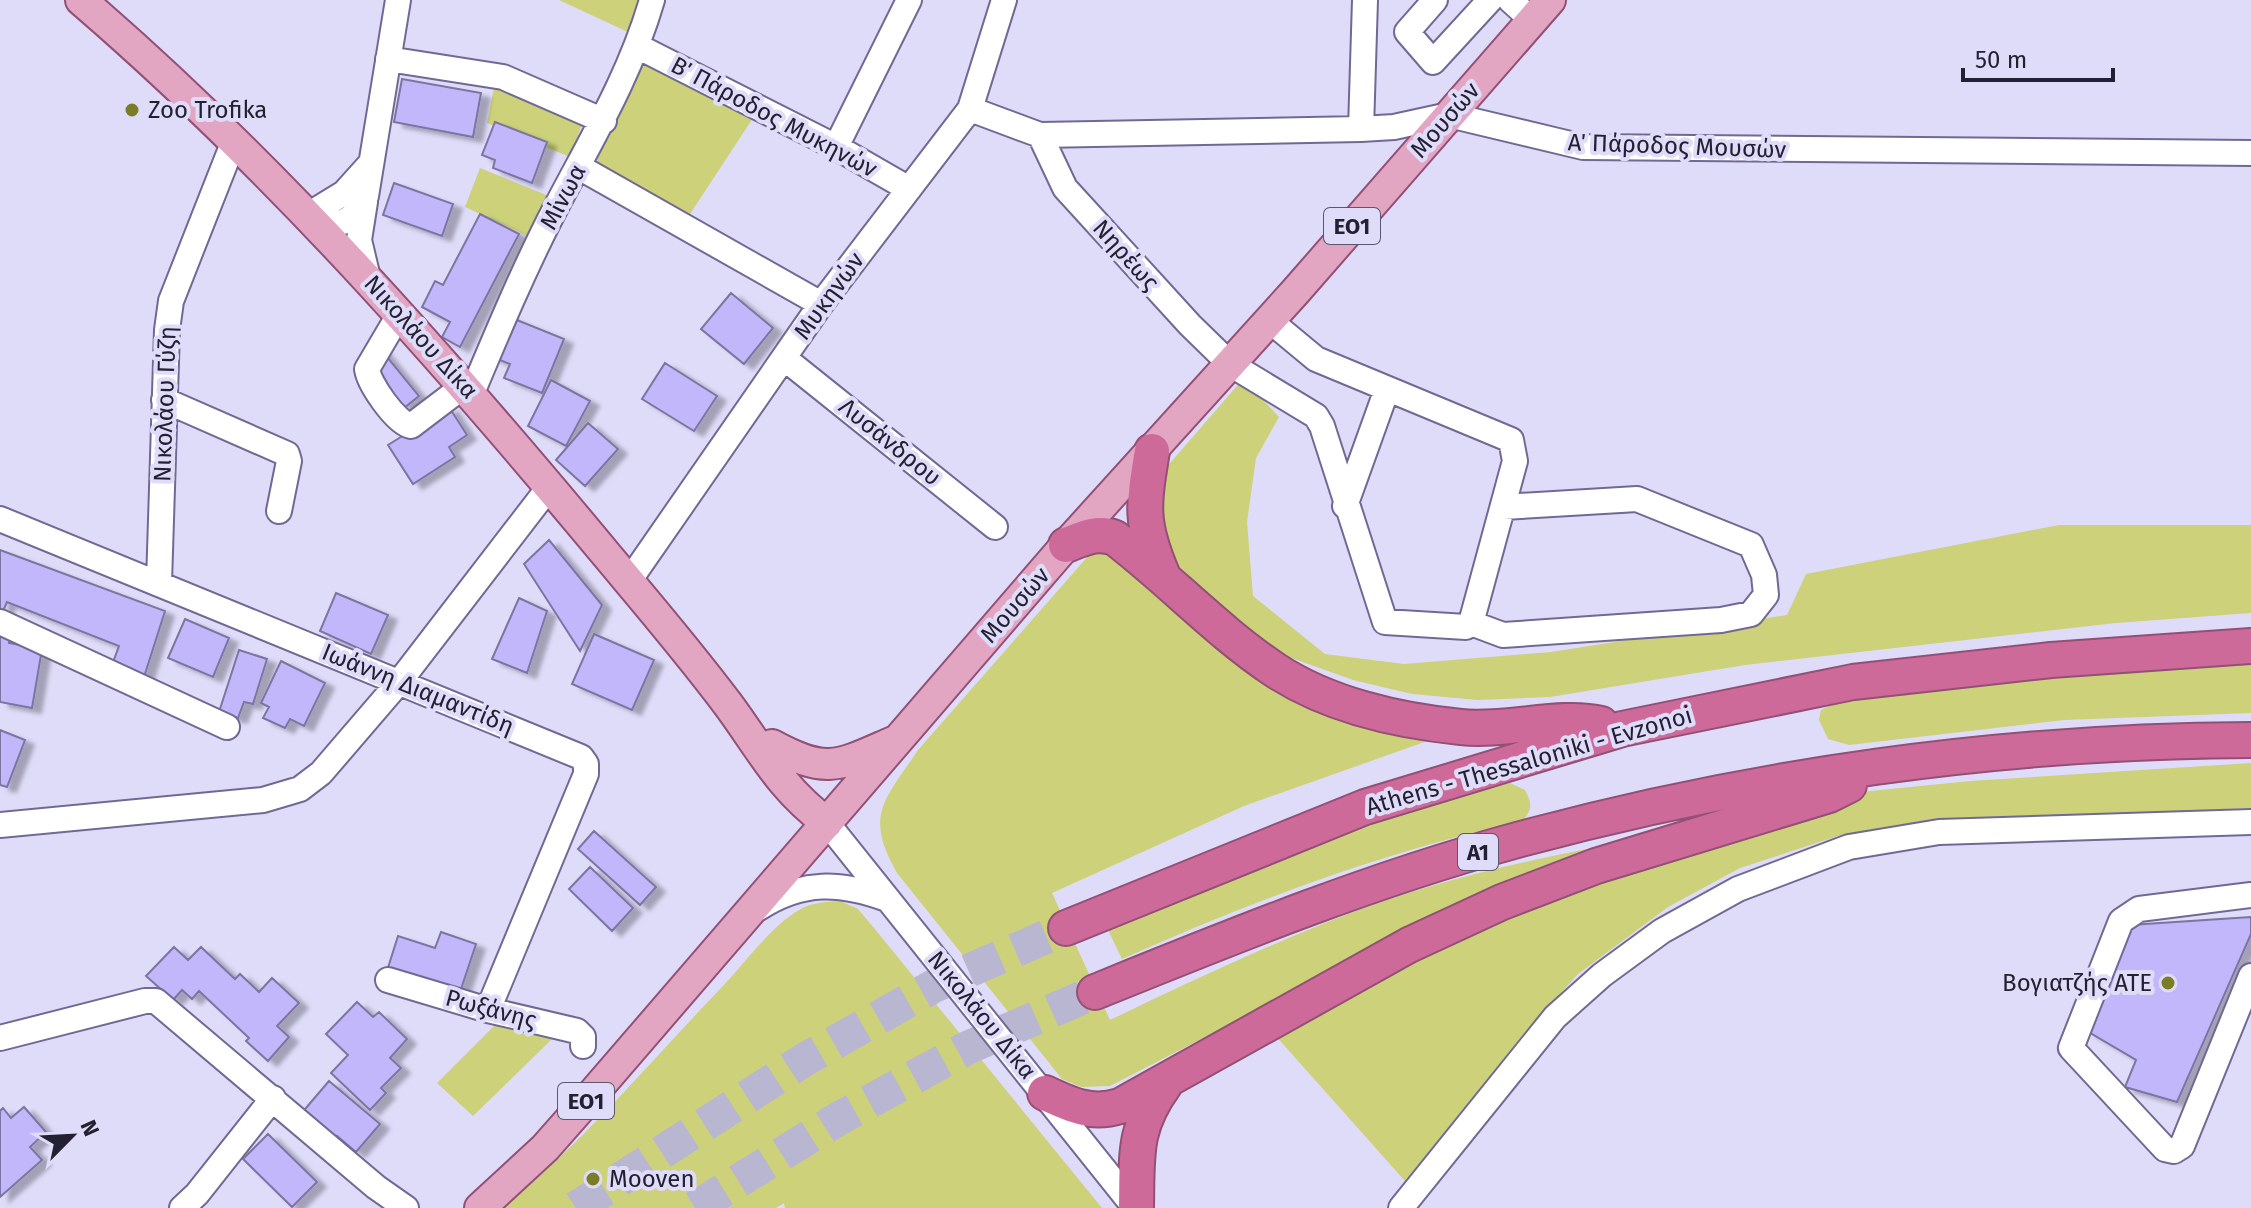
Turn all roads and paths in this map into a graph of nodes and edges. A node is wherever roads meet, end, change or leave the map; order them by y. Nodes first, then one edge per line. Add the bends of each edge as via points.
1 (81, 0) edge
2 (398, 0) edge
3 (652, 0) edge
4 (909, 0) edge
5 (1004, 0) edge
6 (1365, 0) edge
7 (1435, 0) edge
8 (1490, 0) edge
9 (1510, 0) edge
10 (1541, 10) edge
11 (639, 47) junction
12 (388, 59) junction
13 (970, 109) junction
14 (1449, 115) junction
15 (604, 121) junction
16 (1361, 129) junction
17 (1040, 135) junction
18 (234, 141) junction
19 (836, 147) junction
20 (2251, 153) edge
21 (371, 163) junction
22 (579, 167) junction
23 (909, 189) junction
24 (366, 196) junction
25 (308, 215) junction
26 (368, 278) junction
27 (821, 304) junction
28 (400, 313) junction
29 (1269, 320) junction
30 (784, 358) junction
31 (1230, 364) junction
32 (469, 389) junction
33 (1387, 389) junction
34 (164, 400) junction
35 (1152, 451) junction
36 (550, 486) junction
37 (1345, 506) junction
38 (1503, 507) junction
39 (279, 511) dead end
40 (0, 519) edge
41 (995, 527) dead end
42 (1066, 545) junction
43 (1162, 575) junction
44 (629, 581) junction
45 (159, 583) junction
46 (0, 622) edge
47 (1471, 623) junction
48 (2251, 646) edge
49 (400, 681) junction
50 (728, 704) junction
51 (227, 727) dead end
52 (1622, 729) junction
53 (899, 740) junction
54 (2251, 740) edge
55 (772, 745) junction
56 (1876, 766) junction
57 (2251, 822) edge
58 (827, 823) junction
59 (0, 825) edge
60 (2251, 895) edge
61 (889, 900) junction
62 (747, 915) junction
63 (1066, 928) tunnel mouth
64 (2251, 976) edge
65 (388, 980) dead end
66 (1095, 992) tunnel mouth
67 (488, 1010) junction
68 (0, 1038) edge
69 (583, 1046) dead end
70 (1168, 1080) junction
71 (1045, 1093) junction
72 (273, 1098) junction
73 (376, 1187) junction
74 (182, 1208) edge
75 (393, 1208) edge
76 (406, 1208) edge
77 (480, 1208) edge
78 (1136, 1208) edge
79 (1401, 1208) edge

1 - 18 main road, Νικολάου Δίκα
2 - 12 street
3 - 11 street, Μίνωα
4 - 19 street
5 - 13 street, Μυκηνών
6 - 16 street
7 - 8 street via 1407,32 1433,62
9 - 10 street
10 - 14 main road, Μουσών / ΕΟ1
11 - 15 street, Μίνωα
11 - 19 street, Β΄ Πάροδος Μυκηνών
12 - 15 street via 503,77
12 - 21 street
13 - 17 street, Α΄ Πάροδος Μουσών
13 - 23 street, Μυκηνών
14 - 16 street, Α΄ Πάροδος Μουσών
14 - 20 street, Α΄ Πάροδος Μουσών via 1583,147
14 - 29 main road, Μουσών / ΕΟ1
15 - 22 street, Μίνωα
16 - 17 street, Α΄ Πάροδος Μουσών
17 - 31 street, Νηρέως via 1065,188
18 - 25 main road, Νικολάου Δίκα
18 - 34 street, Νικολάου Γύζη via 171,301
19 - 23 street, Β΄ Πάροδος Μυκηνών
21 - 24 street
21 - 25 street via 344,193
22 - 27 street
22 - 32 street, Μίνωα
23 - 27 street, Μυκηνών
24 - 25 street via 358,213 344,223
24 - 26 street via 359,240
25 - 26 main road, Νικολάου Δίκα
26 - 28 main road, Νικολάου Δίκα
27 - 30 street, Μυκηνών
28 - 32 main road, Νικολάου Δίκα
28 - 32 street via 367,369 401,420 411,426
29 - 31 main road, Μουσών / ΕΟ1
29 - 33 street via 1316,359
30 - 41 street, Λυσάνδρου
30 - 44 street, Μυκηνών
31 - 35 main road, Μουσών / ΕΟ1
31 - 37 street, Νηρέως via 1316,416
32 - 36 main road, Νικολάου Δίκα
33 - 37 street
33 - 38 street via 1511,440 1515,461
34 - 39 street via 287,454
34 - 45 street, Νικολάου Γύζη
35 - 42 main road, Μουσών / ΕΟ1
35 - 43 highway via 1143,514
36 - 44 main road, Νικολάου Δίκα
36 - 49 street
37 - 47 street, Νηρέως via 1385,622 1466,627
38 - 47 street
38 - 47 street via 1637,499 1751,545 1766,595 1751,614 1721,620 1503,635
40 - 45 street, Ιωάννη Διαμαντίδη
42 - 43 highway via 1103,533
42 - 53 main road, Μουσών / ΕΟ1
43 - 52 highway via 1276,670 1369,710 1463,728 1590,721
44 - 50 main road, Νικολάου Δίκα
45 - 49 street, Ιωάννη Διαμαντίδη
46 - 51 street
48 - 52 highway, Athens - Thessaloniki - Evzonoi via 2051,660 1853,682
49 - 59 street via 321,773 285,795
49 - 67 street, Ιωάννη Διαμαντίδη via 581,757 586,764
50 - 55 main road, Νικολάου Δίκα
50 - 58 main road, Νικολάου Δίκα via 777,779
52 - 63 highway, Athens - Thessaloniki - Evzonoi via 1365,807
53 - 55 main road via 846,762 818,766
53 - 58 main road, Μουσών / ΕΟ1
54 - 56 highway, Α1 via 2132,744
55 - 58 main road, Νικολάου Δίκα
56 - 66 highway, Α1 via 1702,797 1510,842 1342,895
56 - 70 highway via 1829,795 1596,866 1502,902 1409,945
57 - 79 street via 1939,832 1849,847 1738,889 1662,931 1555,1017
58 - 61 street, Νικολάου Δίκα
58 - 62 main road, Μουσών / ΕΟ1
60 - 64 street via 2128,914 2071,1048 2165,1149 2174,1151 2182,1146
61 - 62 street via 841,885 805,886
61 - 71 street, Νικολάου Δίκα
62 - 77 main road, Μουσών / ΕΟ1 via 545,1148
65 - 67 street, Ρωξάνης
67 - 69 street, Ρωξάνης via 577,1031
68 - 72 street via 156,1001
70 - 71 highway via 1104,1111 1082,1110
70 - 78 highway via 1139,1132
71 - 78 street, Νικολάου Δίκα
72 - 73 street
72 - 74 street
73 - 75 street
73 - 76 street

